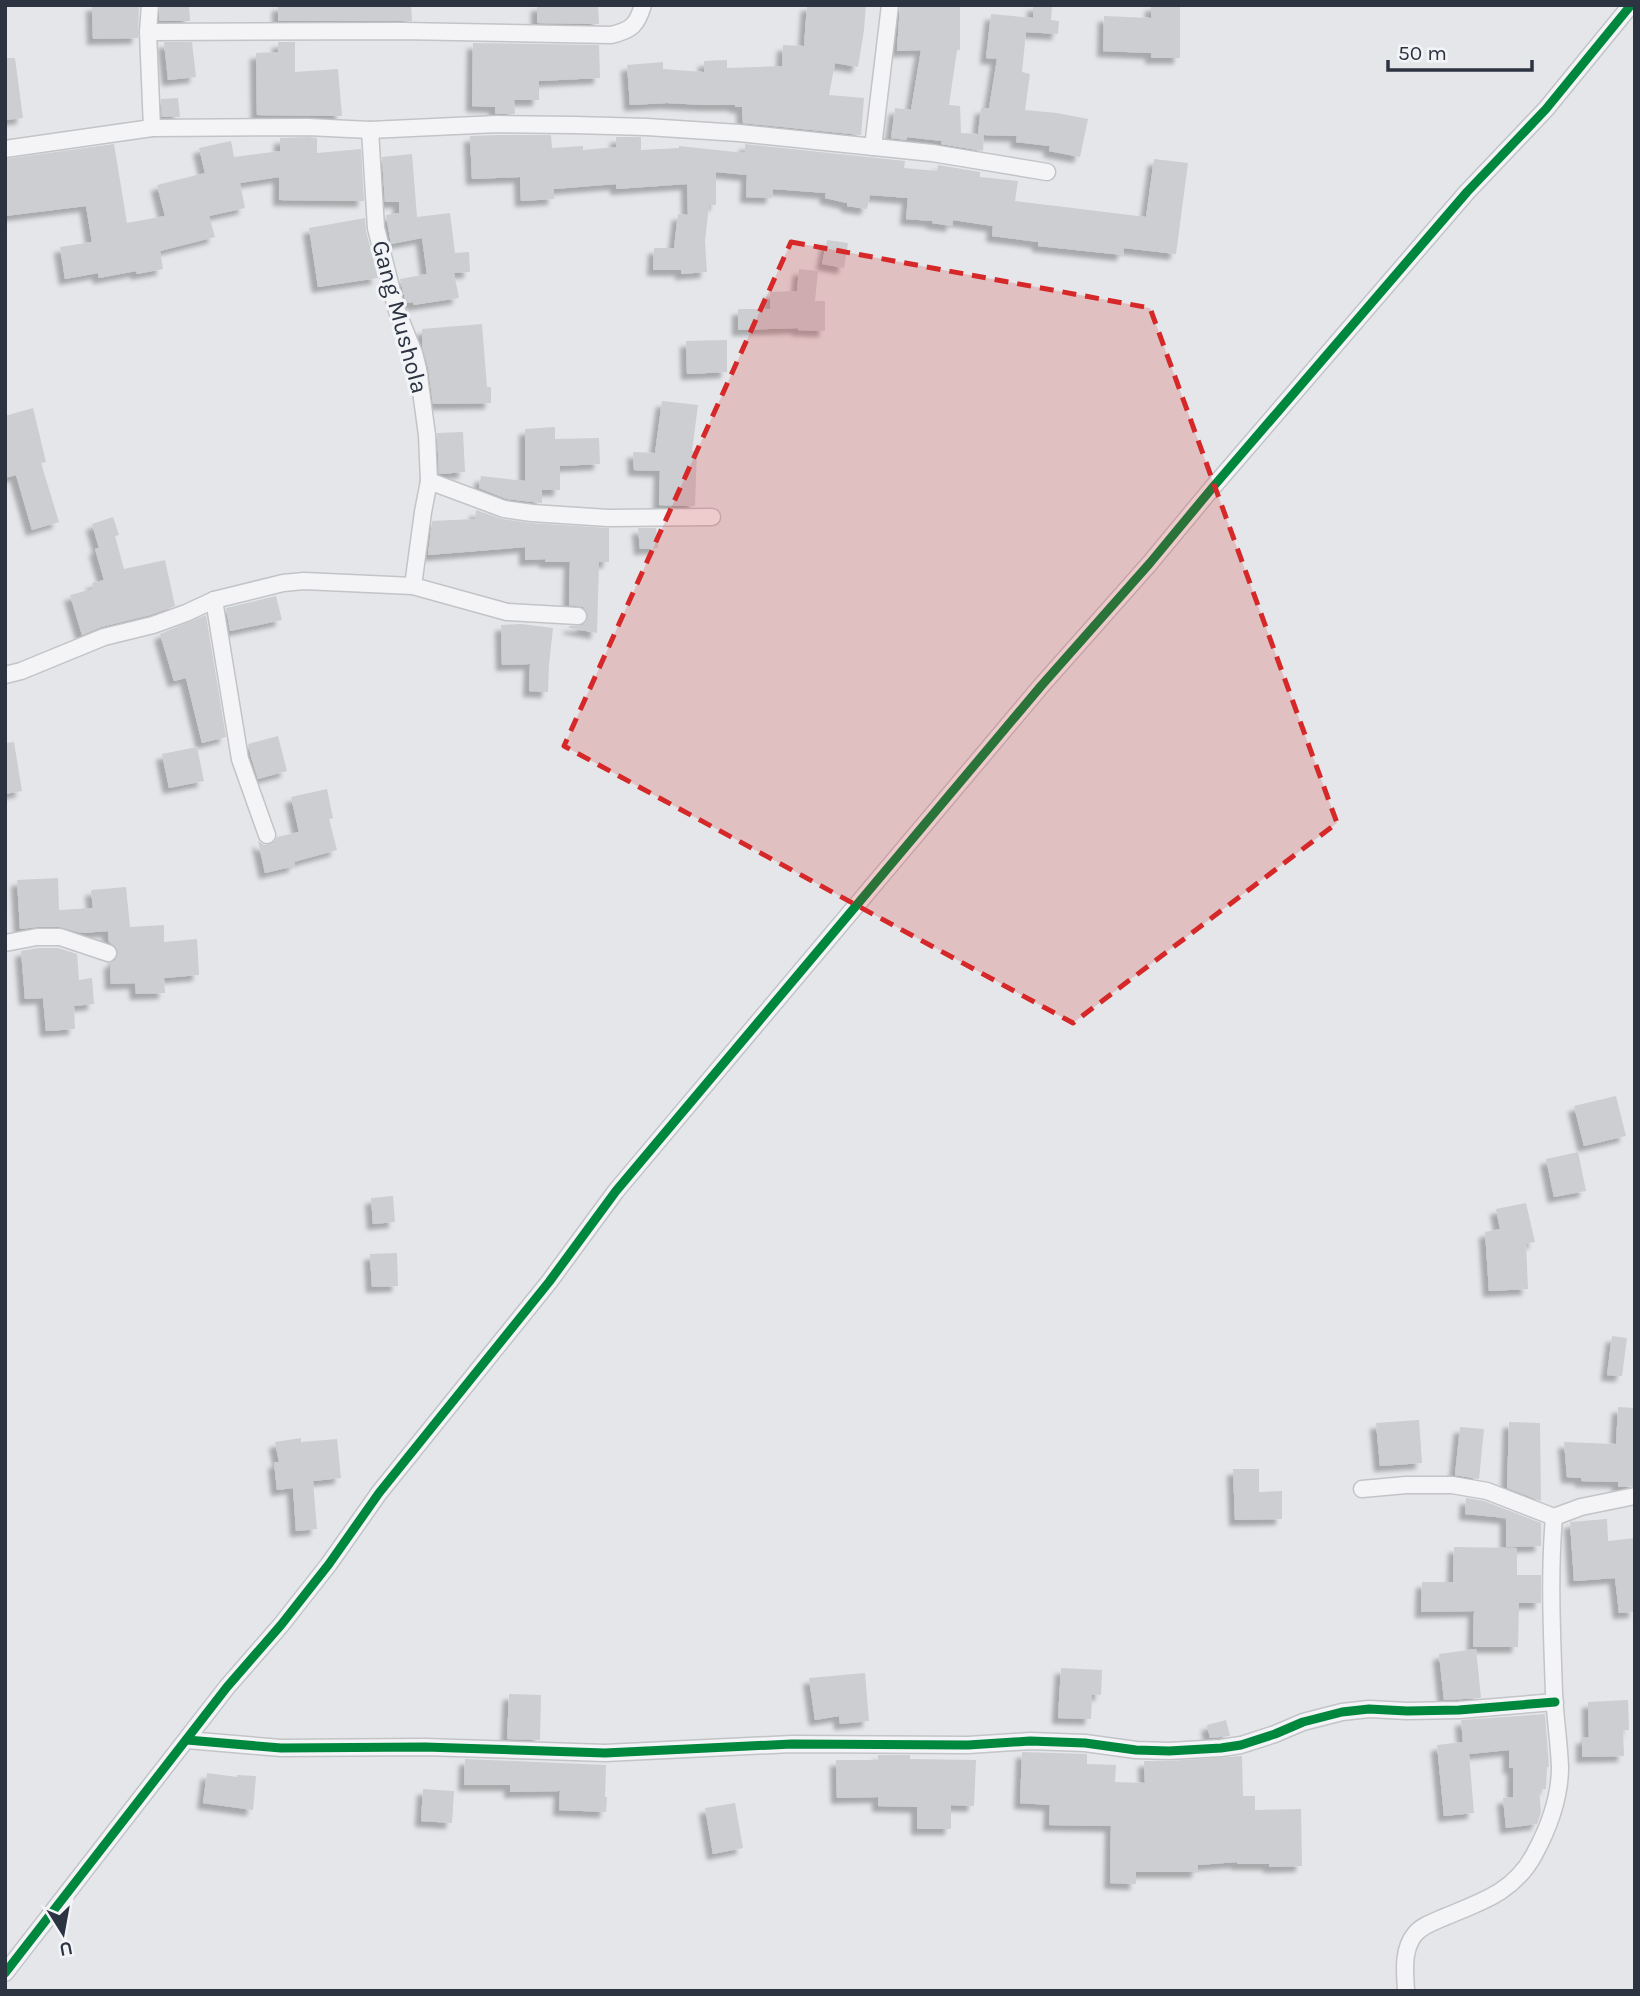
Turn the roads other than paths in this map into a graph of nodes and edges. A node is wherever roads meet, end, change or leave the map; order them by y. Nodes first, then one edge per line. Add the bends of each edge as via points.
1 (150, 5) edge
2 (643, 5) edge
3 (890, 5) edge
4 (1631, 5) edge
5 (148, 32) junction
6 (152, 128) junction
7 (370, 130) junction
8 (873, 147) junction
9 (5, 149) edge
10 (1047, 172) dead end
11 (429, 481) junction
12 (712, 517) dead end
13 (413, 586) junction
14 (214, 600) junction
15 (578, 616) dead end
16 (5, 675) edge
17 (267, 835) dead end
18 (5, 943) edge
19 (108, 953) dead end
20 (1362, 1489) dead end
21 (1635, 1496) edge
22 (1554, 1517) junction
23 (1555, 1702) junction
24 (187, 1740) junction
25 (5, 1973) edge
26 (1406, 1991) edge

1 - 5 street
2 - 5 street via 638,22 611,35
3 - 8 street
4 - 24 street via 1546,109 1467,192 1032,696 624,1181
5 - 6 street
6 - 7 street
6 - 9 street
7 - 8 street via 497,124 647,127
7 - 11 street, Gang Mushola via 376,228 393,298 418,369
8 - 10 street
11 - 12 street via 504,509 532,513
11 - 13 street, Gang Mushola
13 - 14 street via 304,581
13 - 15 street via 507,612
14 - 16 street
14 - 17 street via 240,759
18 - 19 street via 60,937
20 - 22 street via 1470,1487
21 - 22 street
22 - 23 street
23 - 24 street via 1459,1710 1356,1710 1322,1716 1241,1745 1168,1751 1030,1741 792,1744 605,1753 281,1748
23 - 26 street via 1560,1769 1557,1800 1534,1855 1515,1881 1498,1894 1415,1934 1404,1965
24 - 25 street

